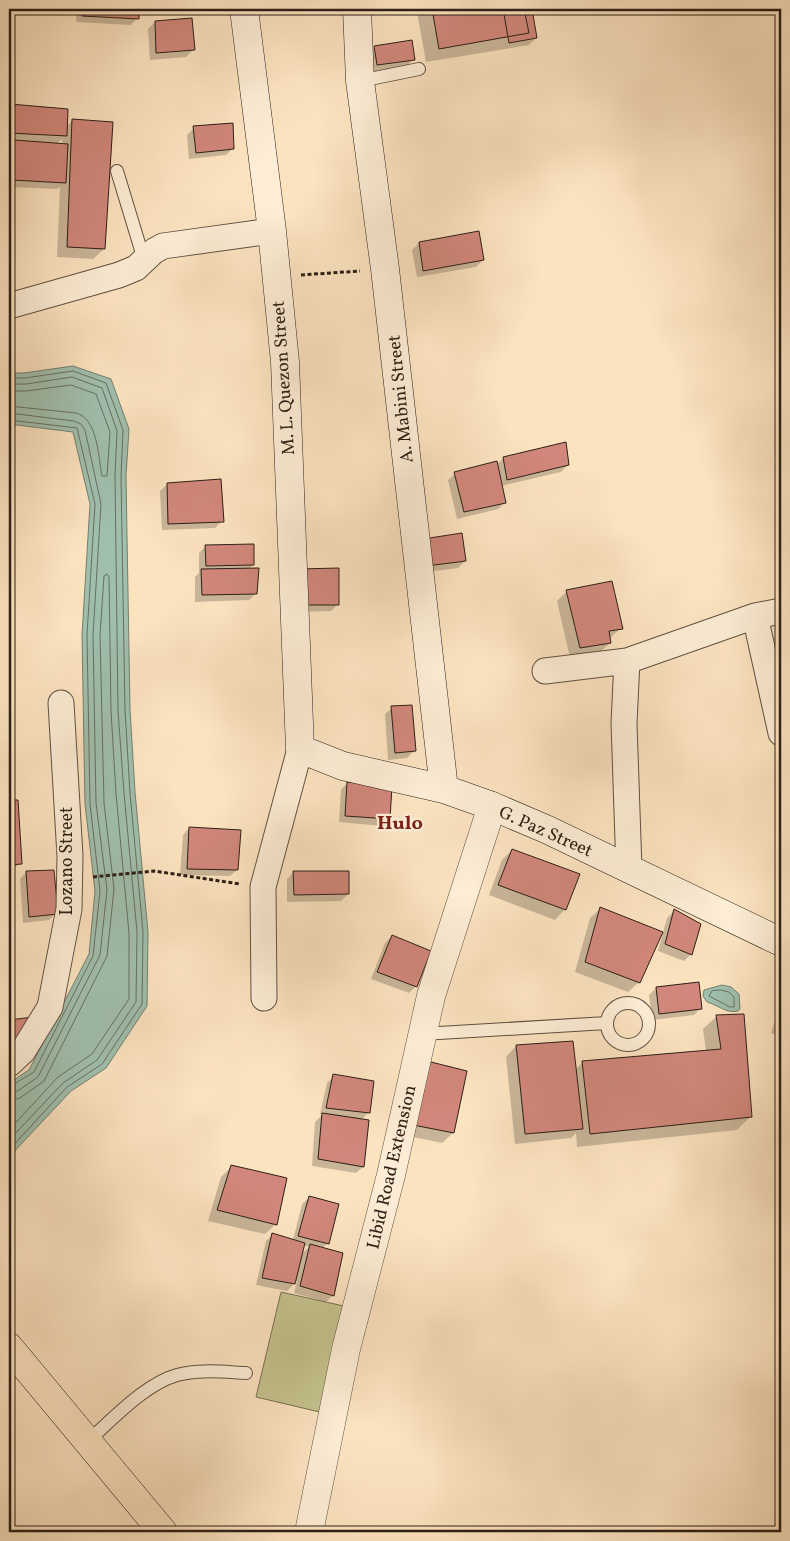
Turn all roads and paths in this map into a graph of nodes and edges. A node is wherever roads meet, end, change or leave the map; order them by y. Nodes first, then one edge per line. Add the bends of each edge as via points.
1 (244, 9) edge
2 (357, 9) edge
3 (419, 69) dead end
4 (360, 81) junction
5 (117, 171) dead end
6 (272, 231) junction
7 (144, 260) junction
8 (385, 269) junction
9 (275, 276) junction
10 (9, 306) edge
11 (781, 611) edge
12 (755, 616) junction
13 (627, 661) junction
14 (545, 671) dead end
15 (61, 704) dead end
16 (781, 733) edge
17 (300, 749) junction
18 (444, 790) junction
19 (492, 806) junction
20 (629, 870) junction
21 (88, 878) dead end
22 (263, 887) junction
23 (781, 942) edge
24 (264, 998) dead end
25 (607, 1023) dead end
26 (422, 1034) junction
27 (9, 1064) edge
28 (9, 1346) edge
29 (246, 1373) dead end
30 (88, 1441) junction
31 (163, 1532) edge
32 (309, 1532) edge

1 - 6 main road, M. L. Quezon Street
2 - 4 main road, A. Mabini Street
3 - 4 lane
4 - 8 main road, A. Mabini Street
5 - 7 lane
6 - 7 street via 170,245 154,251
6 - 9 main road, M. L. Quezon Street
7 - 10 street via 136,268 120,275
8 - 9 path
8 - 18 main road, A. Mabini Street
9 - 17 main road, M. L. Quezon Street via 285,362
11 - 12 street
12 - 13 street
12 - 16 street
13 - 14 street
13 - 20 street via 624,723
15 - 27 street, Lozano Street via 70,856 69,909 50,1007 23,1051
17 - 18 main road, G. Paz Street via 343,766
17 - 22 street
18 - 19 main road, G. Paz Street
19 - 20 main road, G. Paz Street
19 - 26 main road, Libid Road Extension via 431,996
20 - 23 main road, G. Paz Street
21 - 22 path via 154,870
22 - 24 street
25 - 26 lane
26 - 32 main road, Libid Road Extension via 391,1175 346,1350
28 - 30 main road
29 - 30 lane via 209,1371 185,1374 155,1384
30 - 31 main road

